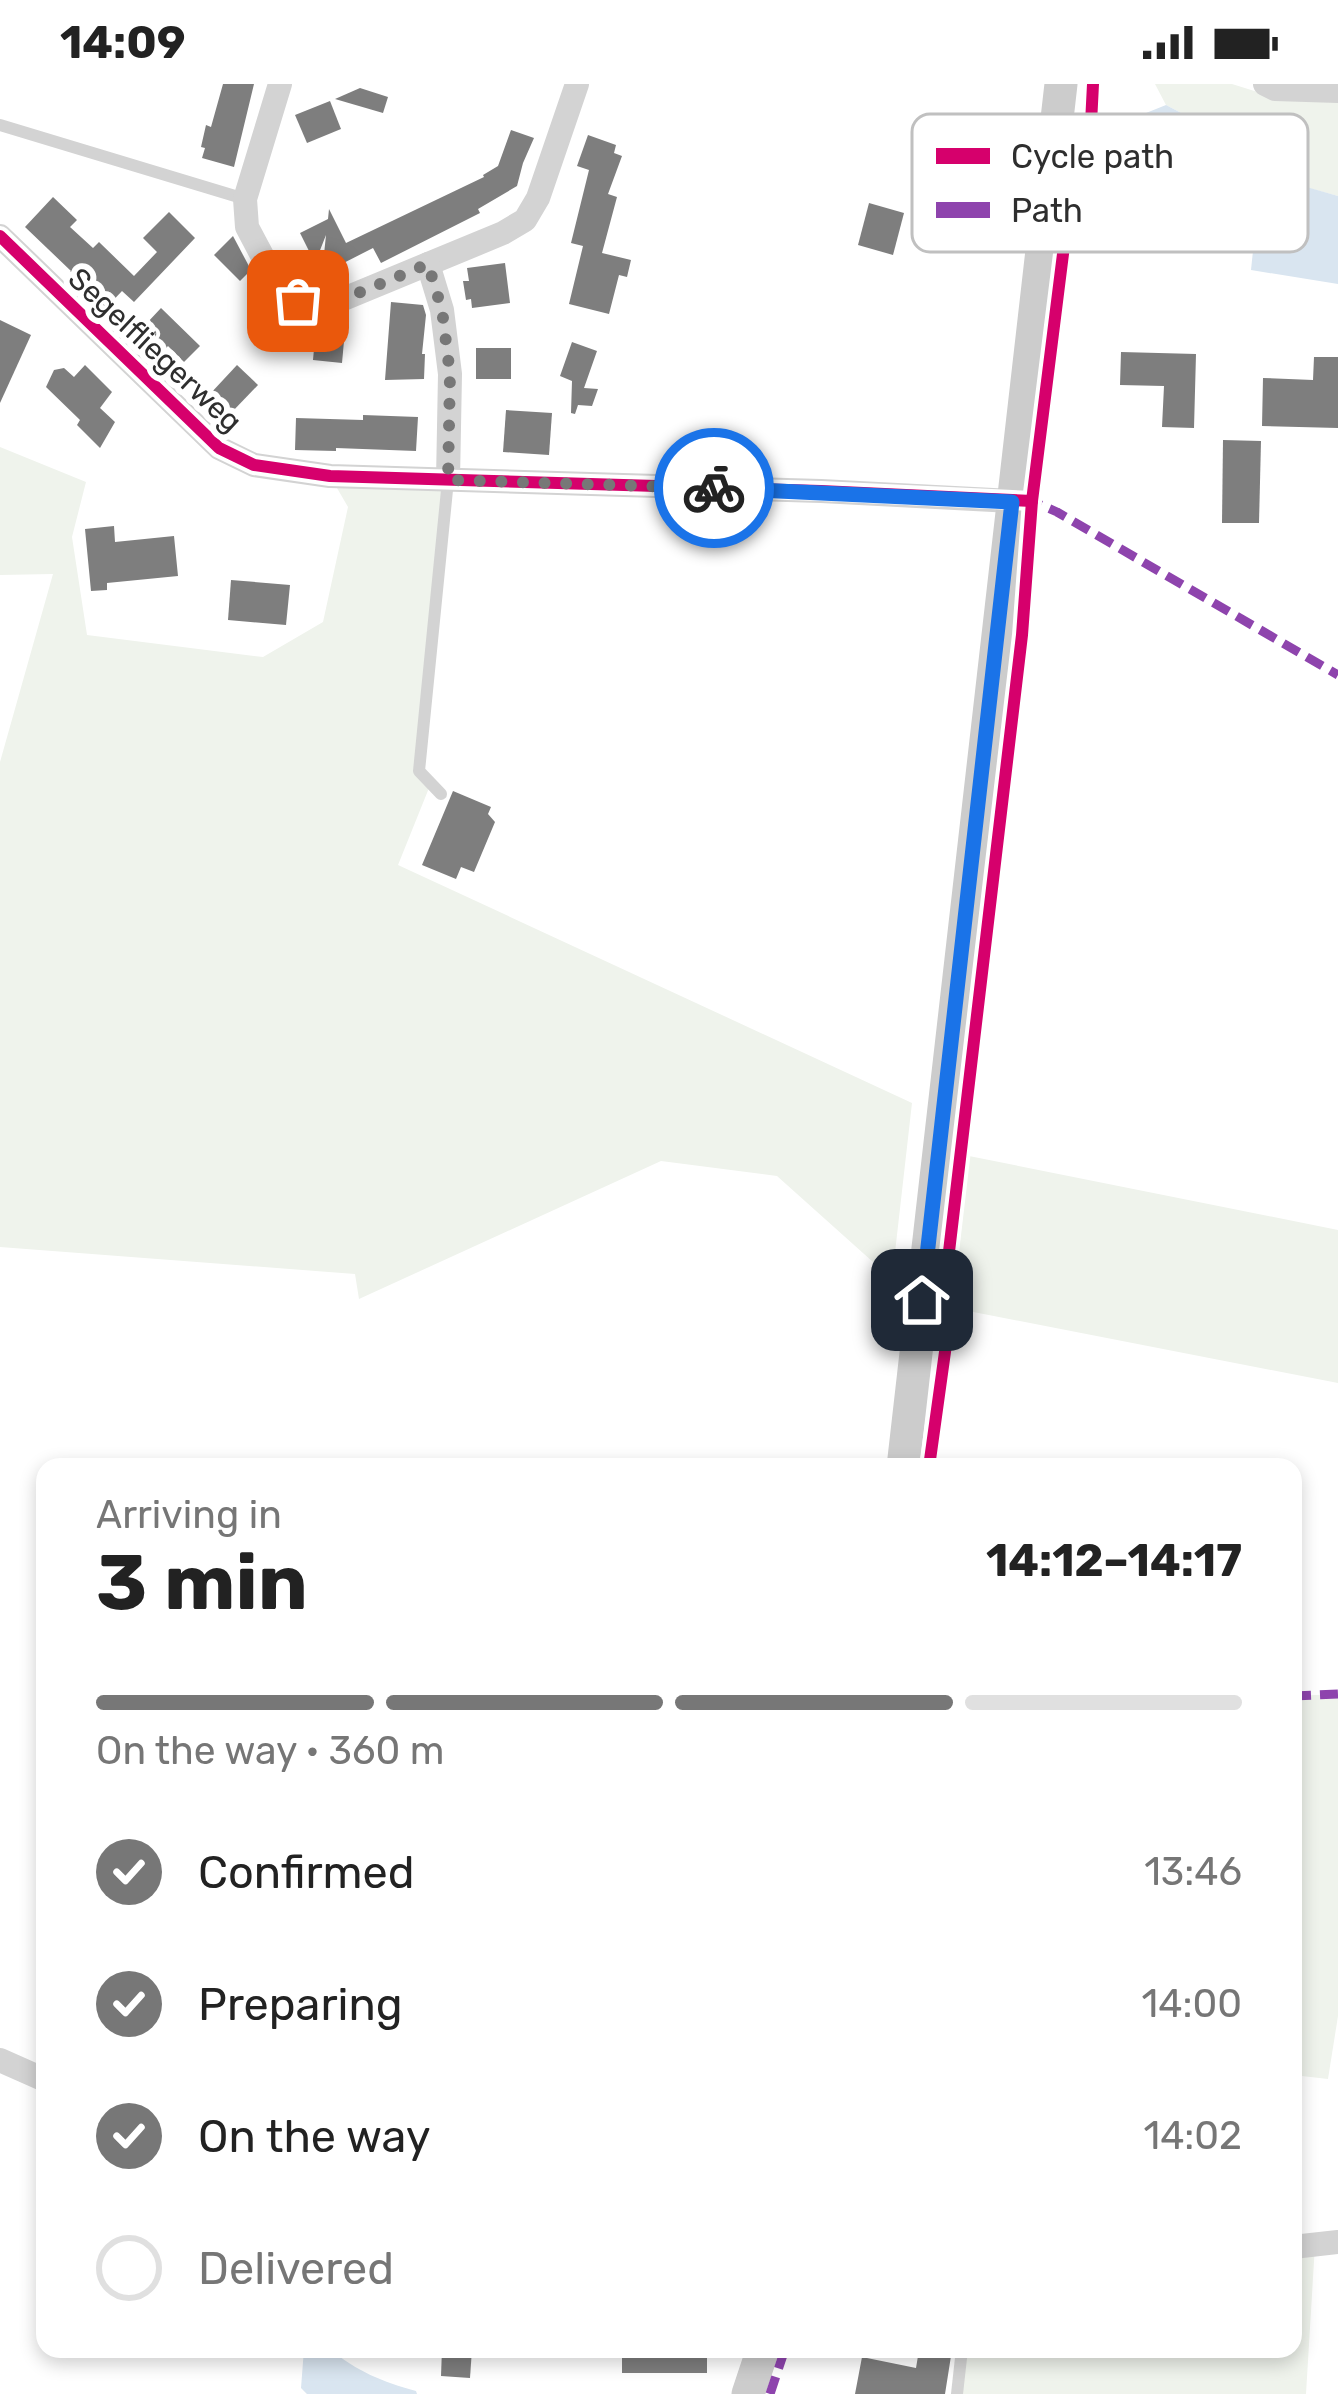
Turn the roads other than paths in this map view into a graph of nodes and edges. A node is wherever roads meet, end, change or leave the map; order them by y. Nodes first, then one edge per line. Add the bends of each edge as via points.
1 (280, 84) edge
2 (577, 84) edge
3 (1061, 84) edge
4 (1265, 84) edge
5 (1338, 91) edge
6 (1057, 114) edge
7 (0, 125) edge
8 (245, 199) junction
9 (0, 236) edge
10 (1041, 252) edge
11 (428, 264) junction
12 (448, 480) junction
13 (1012, 502) junction
14 (441, 794) dead end
15 (905, 1458) edge
16 (0, 2060) edge
17 (36, 2076) edge
18 (1338, 2242) edge
19 (1302, 2247) edge
20 (760, 2358) edge
21 (961, 2358) edge
22 (748, 2394) edge
23 (956, 2394) edge

1 - 8 street
2 - 11 street via 525,220
3 - 6 main road
4 - 5 street
7 - 8 lane
8 - 11 street via 247,227 274,278 298,301 329,305
9 - 12 street, Segelfliegerweg via 218,448 254,465 331,476
10 - 13 main road
11 - 12 street via 450,374
12 - 13 street, Segelfliegerweg
12 - 14 lane via 419,771
13 - 15 main road
16 - 17 street
18 - 19 street
20 - 22 main road
21 - 23 lane

